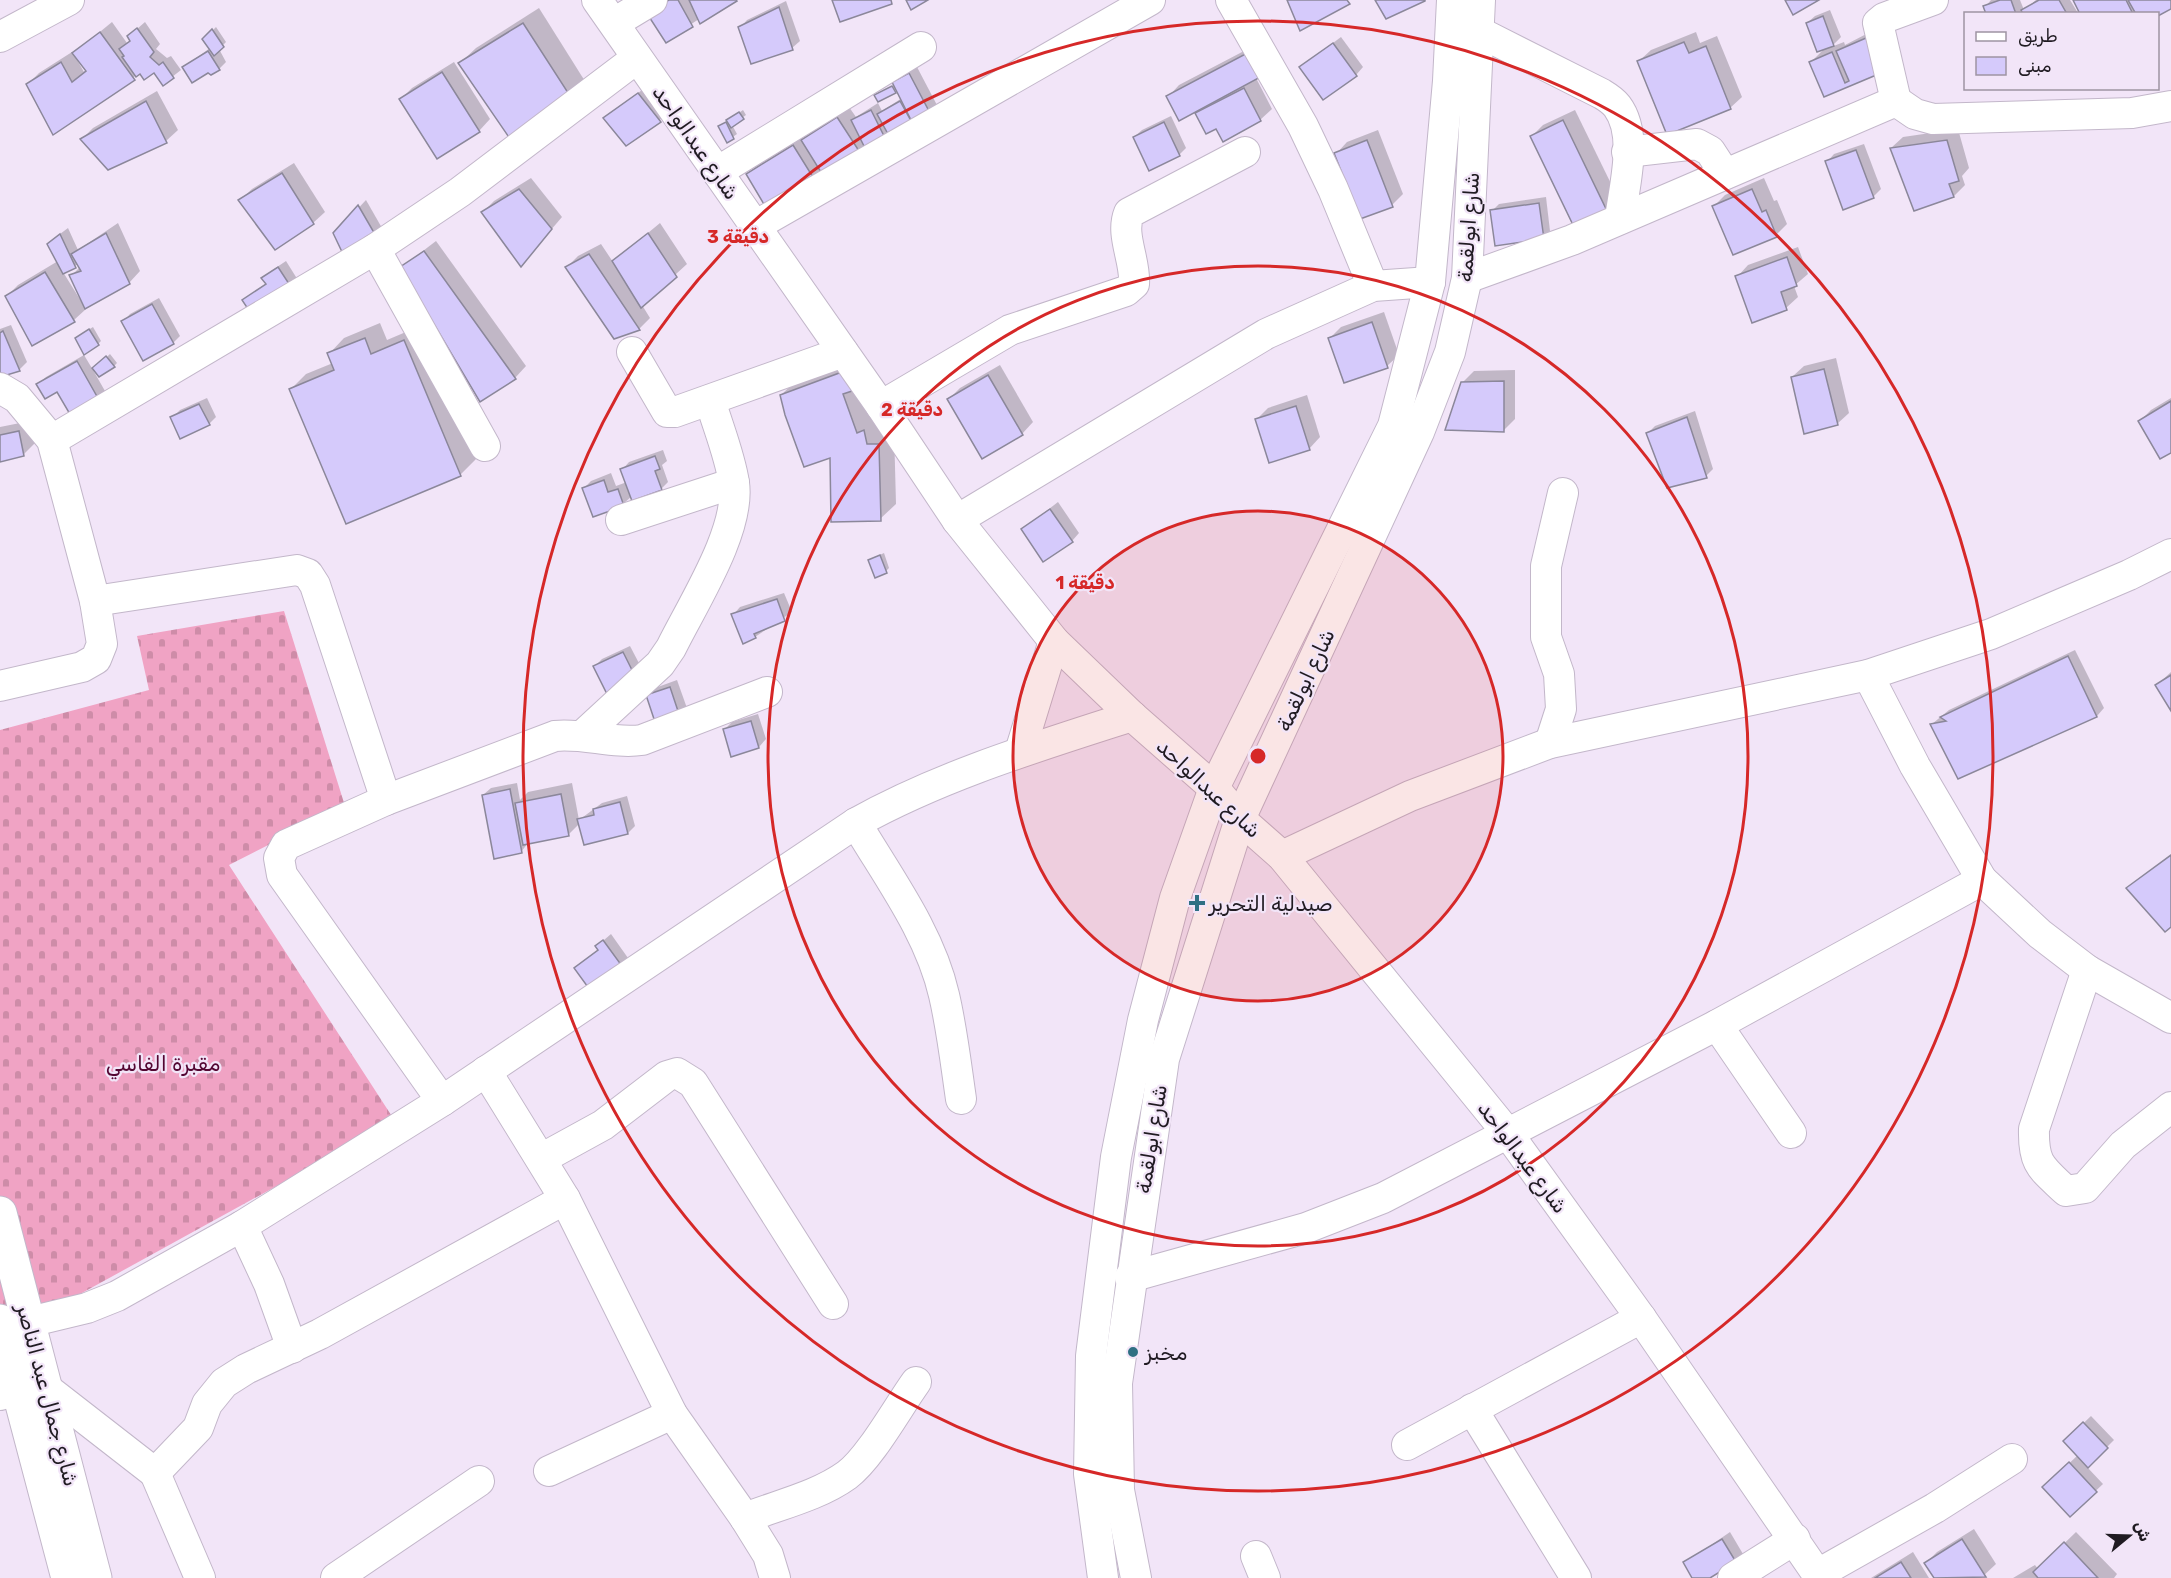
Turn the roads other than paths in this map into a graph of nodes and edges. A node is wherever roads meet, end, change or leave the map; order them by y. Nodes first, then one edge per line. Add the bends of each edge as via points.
1 (69, 0) edge
2 (652, 0) edge
3 (1150, 0) edge
4 (1231, 0) edge
5 (1452, 0) edge
6 (1480, 0) edge
7 (1921, 2) edge
8 (605, 12) edge
9 (1479, 32) junction
10 (0, 37) edge
11 (921, 47) dead end
12 (638, 58) junction
13 (1896, 101) junction
14 (2171, 106) edge
15 (1245, 152) dead end
16 (1627, 153) junction
17 (717, 172) junction
18 (1725, 174) junction
19 (1620, 219) junction
20 (755, 226) junction
21 (375, 249) junction
22 (1467, 278) junction
23 (1430, 282) junction
24 (1373, 286) junction
25 (632, 352) dead end
26 (843, 352) junction
27 (0, 388) edge
28 (710, 400) junction
29 (881, 406) junction
30 (52, 440) junction
31 (485, 446) dead end
32 (734, 483) junction
33 (1563, 493) dead end
34 (621, 520) dead end
35 (957, 520) junction
36 (2171, 554) edge
37 (94, 601) junction
38 (1054, 640) junction
39 (1868, 675) junction
40 (0, 686) edge
41 (767, 692) dead end
42 (1132, 716) junction
43 (583, 735) junction
44 (1550, 743) junction
45 (1020, 752) junction
46 (1214, 788) junction
47 (386, 800) junction
48 (1240, 819) junction
49 (856, 824) junction
50 (1282, 856) junction
51 (1982, 880) junction
52 (2087, 970) junction
53 (2171, 1018) edge
54 (1717, 1025) junction
55 (486, 1071) junction
56 (962, 1099) dead end
57 (442, 1101) junction
58 (2171, 1107) edge
59 (1791, 1133) dead end
60 (1509, 1135) junction
61 (541, 1159) junction
62 (565, 1199) junction
63 (0, 1213) edge
64 (242, 1226) junction
65 (1131, 1277) junction
66 (833, 1304) dead end
67 (1641, 1318) junction
68 (14, 1322) edge
69 (292, 1348) junction
70 (916, 1382) dead end
71 (22, 1391) edge
72 (1472, 1409) junction
73 (672, 1414) junction
74 (1407, 1445) dead end
75 (2012, 1459) dead end
76 (549, 1471) dead end
77 (155, 1473) junction
78 (479, 1481) dead end
79 (745, 1518) junction
80 (1795, 1539) junction
81 (1819, 1576) edge
82 (68, 1578) edge
83 (95, 1578) edge
84 (200, 1578) edge
85 (336, 1578) edge
86 (775, 1578) edge
87 (1103, 1578) edge
88 (1136, 1578) edge
89 (1576, 1578) edge
90 (1733, 1578) edge

1 - 10 street
2 - 8 street
3 - 20 street
4 - 24 street via 1303,126 1334,189
5 - 23 street, شارع ابولقمة
6 - 9 street, شارع ابولقمة
7 - 13 street via 1878,23
8 - 12 street, شارع عبدالواحد
9 - 16 street via 1602,93 1616,106 1626,124
9 - 22 street, شارع ابولقمة
11 - 17 street
12 - 17 street, شارع عبدالواحد
12 - 21 street via 460,192
13 - 14 street via 1915,114 1933,119 2132,113
13 - 18 street
15 - 29 street via 1129,213 1125,223 1135,273 1134,284 1126,291 1010,330
16 - 18 street via 1697,144 1710,151
16 - 19 street
17 - 20 street, شارع عبدالواحد
18 - 19 street
19 - 22 street
20 - 26 street, شارع عبدالواحد
21 - 30 street
21 - 31 street
22 - 48 street, شارع ابولقمة via 1450,352 1419,432
23 - 24 street
23 - 46 street, شارع ابولقمة via 1393,426
24 - 35 street via 1266,334
25 - 28 street via 667,412
26 - 28 street
26 - 29 street, شارع عبدالواحد
27 - 30 street via 17,399
28 - 32 street
29 - 35 street, شارع عبدالواحد
30 - 37 street
32 - 34 street
32 - 43 street via 735,507 730,530 671,648 660,664
33 - 44 street via 1546,566 1546,637 1558,674 1561,709
35 - 38 street, شارع عبدالواحد
36 - 39 street via 1991,633
37 - 40 street via 102,644 96,659 82,667
37 - 47 street via 297,570 308,574 315,585
38 - 42 street, شارع عبدالواحد
38 - 45 street
39 - 44 street
39 - 51 street via 1915,766
41 - 43 street via 642,740 630,742
42 - 45 street
42 - 46 street, شارع عبدالواحد
43 - 47 street via 555,736
44 - 50 street via 1410,796
45 - 49 street via 890,804
46 - 48 street, شارع عبدالواحد
46 - 87 street, شارع ابولقمة via 1175,898 1143,1020 1116,1156 1091,1356 1089,1474
47 - 57 street via 286,845 279,858 282,875
48 - 50 street, شارع عبدالواحد
48 - 65 street, شارع ابولقمة via 1164,1059
49 - 55 street
49 - 56 street via 921,933 933,962 944,994
50 - 60 street, شارع عبدالواحد
51 - 52 street via 2040,934
51 - 54 street
52 - 53 street
52 - 58 street via 2034,1129 2038,1165 2066,1191 2085,1188 2123,1145
54 - 59 street
54 - 60 street
55 - 57 street
55 - 61 street
57 - 64 street
60 - 65 street via 1347,1215
60 - 67 street, شارع عبدالواحد
61 - 62 street
61 - 66 street via 603,1125 667,1076 677,1073 693,1083
62 - 69 street
62 - 73 street
63 - 68 main road, شارع جمال عبد الناصر
64 - 68 street via 117,1296 87,1308
64 - 69 street
65 - 88 street, شارع ابولقمة via 1117,1383 1119,1490
67 - 72 street
67 - 80 street, شارع عبدالواحد
68 - 71 main road, شارع جمال عبد الناصر
69 - 77 street via 224,1383 207,1404 198,1428
70 - 79 street via 848,1475
71 - 77 street
71 - 82 main road, شارع جمال عبد الناصر
71 - 83 main road, شارع جمال عبد الناصر
72 - 74 street
72 - 89 street
73 - 76 street
73 - 79 street
75 - 81 street
77 - 84 street
78 - 85 street
79 - 86 street via 768,1555
80 - 81 street, شارع عبدالواحد
80 - 90 street

